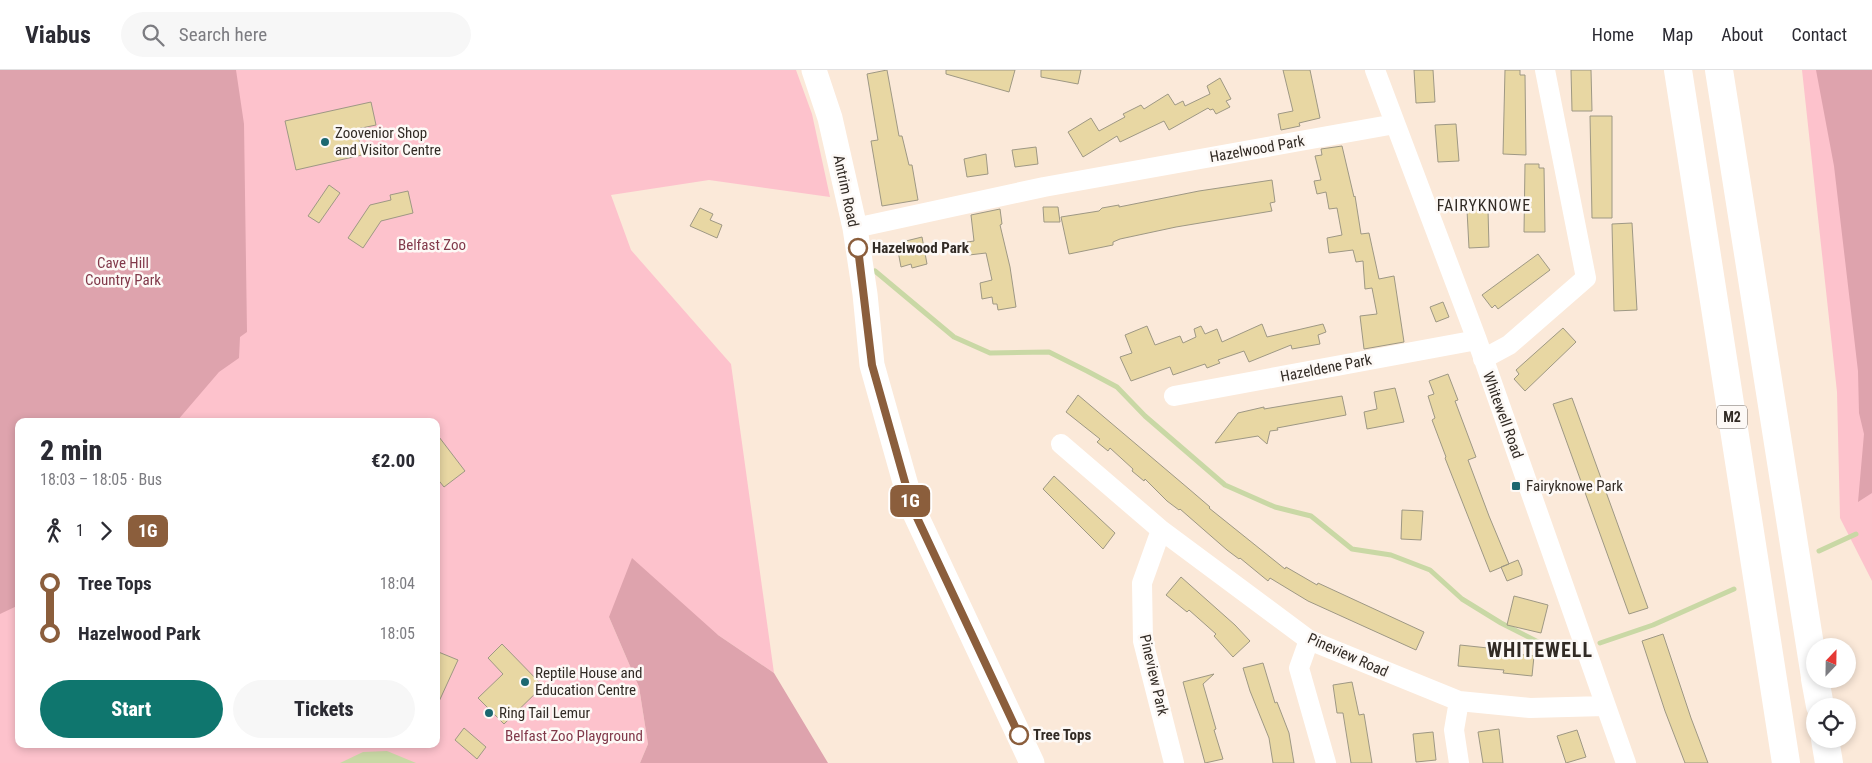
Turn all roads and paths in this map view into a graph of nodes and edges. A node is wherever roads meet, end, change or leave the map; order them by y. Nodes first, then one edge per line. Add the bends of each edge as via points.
1 (814, 70) edge
2 (1375, 70) edge
3 (1545, 70) edge
4 (1678, 70) edge
5 (1719, 70) edge
6 (1395, 124) junction
7 (855, 228) junction
8 (1477, 340) junction
9 (1483, 359) junction
10 (1174, 396) dead end
11 (1061, 444) dead end
12 (1161, 530) junction
13 (1809, 638) edge
14 (1309, 640) junction
15 (1459, 701) junction
16 (1606, 706) junction
17 (1826, 748) edge
18 (1032, 763) edge
19 (1174, 763) edge
20 (1326, 763) edge
21 (1459, 763) edge
22 (1626, 763) edge
23 (1786, 763) edge
24 (1829, 763) edge

1 - 7 main road, Antrim Road via 830,118
2 - 6 street, Whitewell Road
3 - 9 street via 1586,278 1509,345
4 - 23 highway, M2
5 - 13 highway
6 - 7 street, Hazelwood Park via 1044,187
6 - 8 street, Whitewell Road
7 - 18 main road, Antrim Road via 872,365 912,507
8 - 9 street, Whitewell Road
8 - 10 street, Hazeldene Park
9 - 16 street, Whitewell Road
11 - 12 street, Pineview Road
12 - 14 street, Pineview Road
12 - 19 street, Pineview Park via 1142,583 1143,641
14 - 15 street, Pineview Road
14 - 20 street via 1299,668
15 - 16 street, Pineview Road via 1530,708
15 - 21 street via 1454,730
16 - 22 street, Whitewell Road
17 - 24 highway

